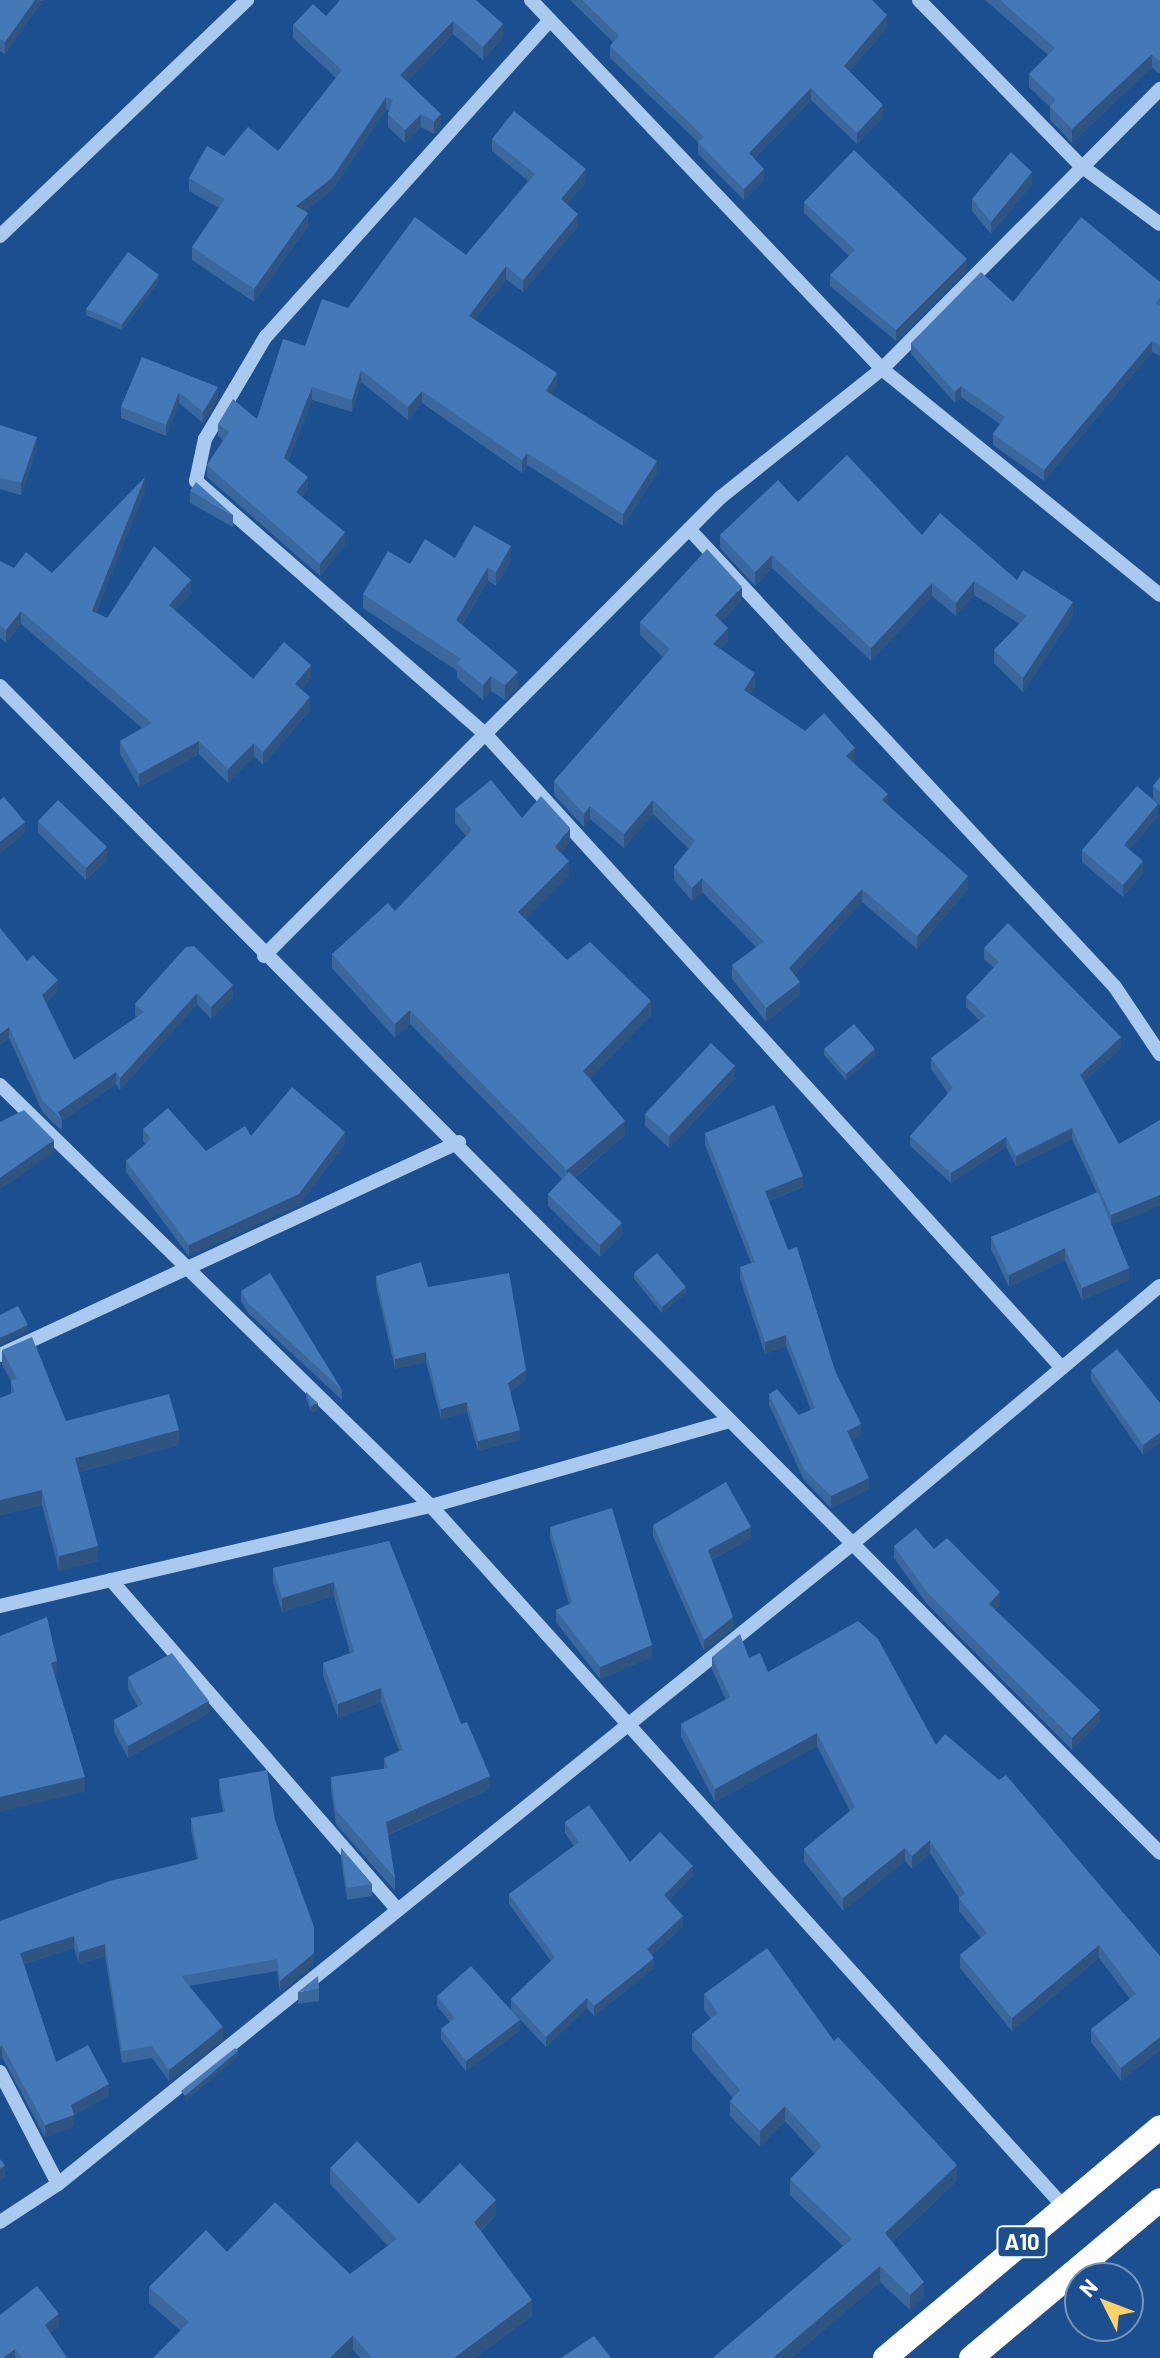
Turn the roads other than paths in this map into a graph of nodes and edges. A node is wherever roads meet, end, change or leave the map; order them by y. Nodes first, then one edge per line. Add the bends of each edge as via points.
1 (247, 0) edge
2 (531, 0) edge
3 (919, 0) edge
4 (550, 20) junction
5 (1160, 89) edge
6 (1080, 165) junction
7 (1160, 224) edge
8 (0, 236) edge
9 (882, 369) junction
10 (689, 529) junction
11 (1160, 595) edge
12 (0, 686) edge
13 (488, 737) junction
14 (264, 956) junction
15 (1160, 1054) edge
16 (0, 1085) edge
17 (459, 1142) junction
18 (186, 1271) junction
19 (1160, 1286) edge
20 (0, 1355) edge
21 (1062, 1368) junction
22 (725, 1422) junction
23 (431, 1506) junction
24 (851, 1545) junction
25 (111, 1580) junction
26 (0, 1606) edge
27 (632, 1721) junction
28 (1160, 1853) edge
29 (398, 1910) junction
30 (0, 2072) edge
31 (1160, 2127) edge
32 (58, 2184) junction
33 (1160, 2200) edge
34 (1064, 2207) junction
35 (0, 2222) edge
36 (885, 2358) edge
37 (971, 2358) edge

1 - 8 street
2 - 4 street
3 - 6 street
4 - 9 street
4 - 13 street via 266,336 205,439 196,481
5 - 6 street
6 - 7 street
6 - 9 street
9 - 10 street
9 - 11 street
10 - 13 street
10 - 15 street via 1115,987
12 - 14 street
13 - 14 street
13 - 21 street
14 - 17 street
16 - 18 street
17 - 18 street
17 - 22 street
18 - 20 street
18 - 23 street
19 - 21 street
21 - 24 street
22 - 23 street
22 - 24 street
23 - 25 street
23 - 27 street
24 - 27 street
24 - 28 street
25 - 26 street
25 - 29 street
27 - 29 street
27 - 34 street
29 - 32 street
30 - 32 street
31 - 34 highway, A10
32 - 35 street
33 - 37 highway, A10
34 - 36 highway, A10

